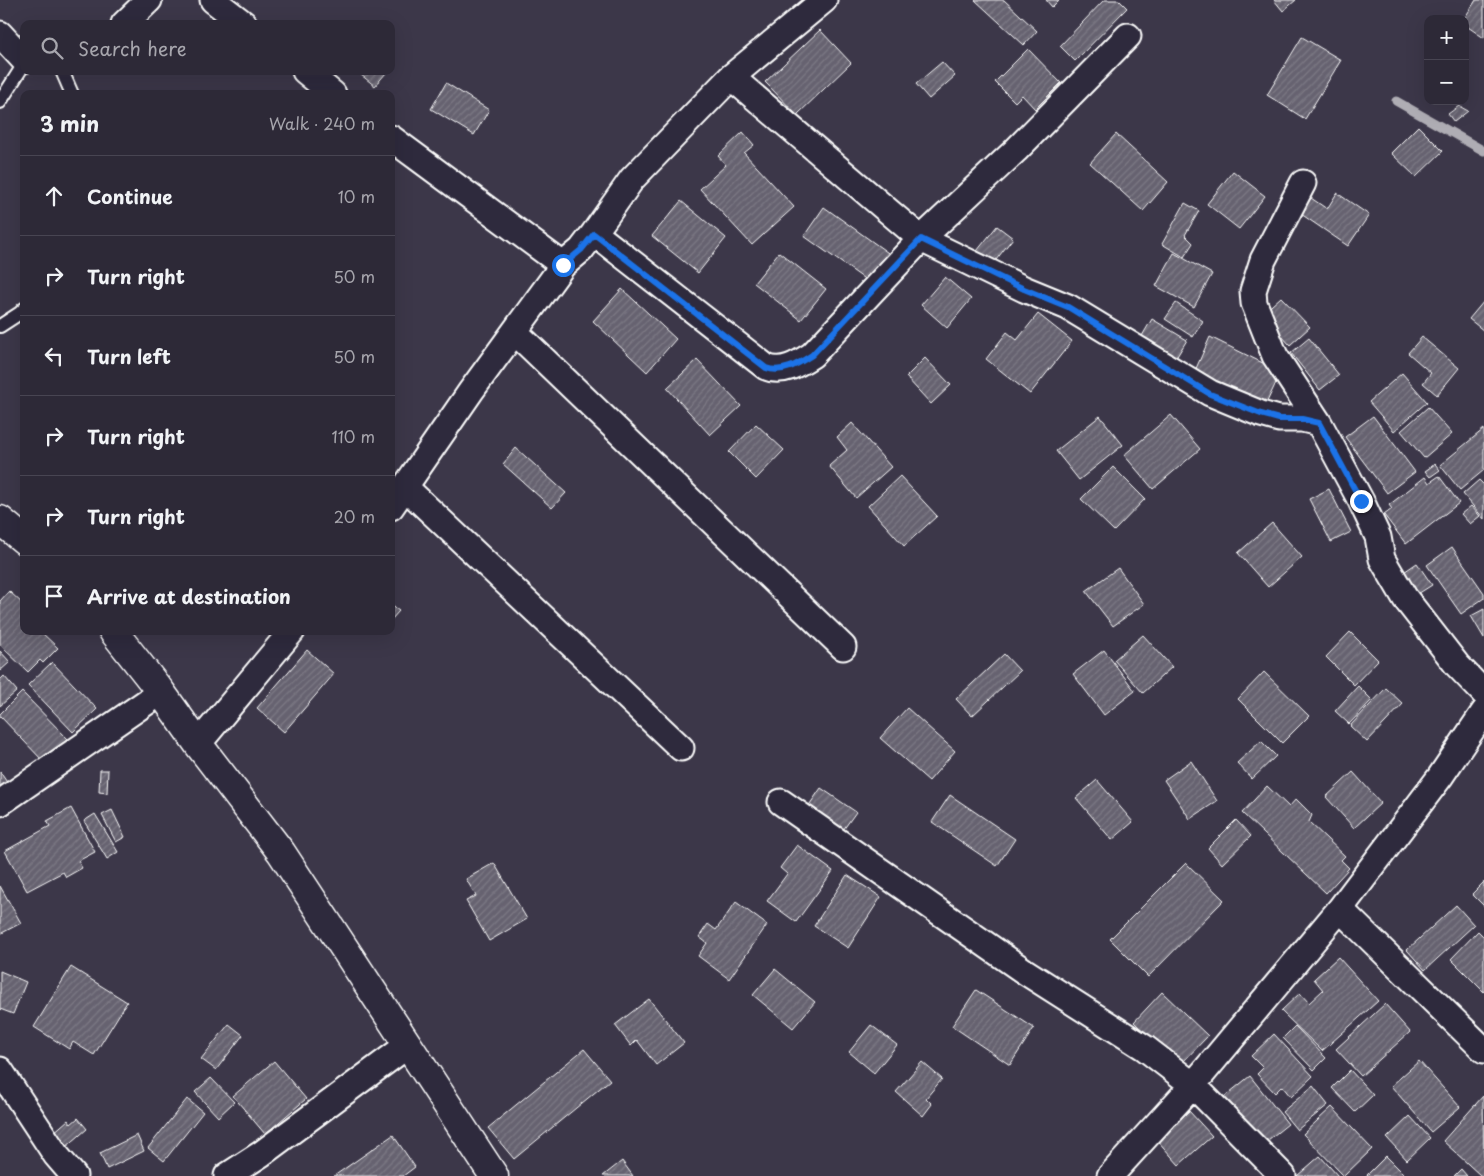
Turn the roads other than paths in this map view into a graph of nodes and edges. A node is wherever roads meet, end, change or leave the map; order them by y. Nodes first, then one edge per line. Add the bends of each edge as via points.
1 (149, 0) edge
2 (214, 0) edge
3 (824, 0) edge
4 (128, 20) edge
5 (239, 20) edge
6 (0, 34) edge
7 (1128, 36) dead end
8 (20, 56) edge
9 (20, 70) edge
10 (64, 75) edge
11 (310, 75) edge
12 (731, 77) junction
13 (70, 90) edge
14 (329, 90) edge
15 (0, 102) edge
16 (395, 141) edge
17 (1303, 183) dead end
18 (594, 234) junction
19 (921, 239) junction
20 (563, 265) junction
21 (20, 313) edge
22 (0, 326) edge
23 (515, 332) junction
24 (1319, 423) junction
25 (405, 486) junction
26 (395, 501) edge
27 (0, 520) edge
28 (20, 537) edge
29 (116, 635) edge
30 (289, 635) edge
31 (843, 647) dead end
32 (161, 692) junction
33 (1484, 693) edge
34 (1484, 712) edge
35 (198, 744) junction
36 (681, 748) dead end
37 (781, 802) dead end
38 (0, 803) edge
39 (1340, 909) junction
40 (408, 1045) junction
41 (1484, 1050) edge
42 (0, 1070) edge
43 (1193, 1085) junction
44 (74, 1176) edge
45 (227, 1176) edge
46 (494, 1176) edge
47 (1110, 1176) edge
48 (1282, 1176) edge

1 - 4 street
2 - 5 street
3 - 12 street
6 - 8 street
7 - 19 street via 1016,150
9 - 15 lane
10 - 13 lane
11 - 14 street
12 - 18 street via 632,179
12 - 19 street
16 - 20 street
17 - 24 street via 1263,260 1253,290 1254,303 1275,356
18 - 19 street via 766,368 773,370 799,364 812,355
18 - 20 street
19 - 24 street via 1068,307 1210,394 1279,419
20 - 23 street
21 - 22 lane
23 - 25 street
23 - 31 street
24 - 33 street via 1370,519 1382,559 1405,598 1456,665
25 - 26 street
25 - 36 street
27 - 28 street
29 - 32 street
30 - 35 street
32 - 35 street
32 - 38 street
34 - 39 street via 1440,777
35 - 40 street via 281,852
37 - 43 street via 1024,971 1145,1048
39 - 41 street
39 - 43 street
40 - 45 street
40 - 46 street
42 - 44 street via 56,1155
43 - 47 street
43 - 48 street

